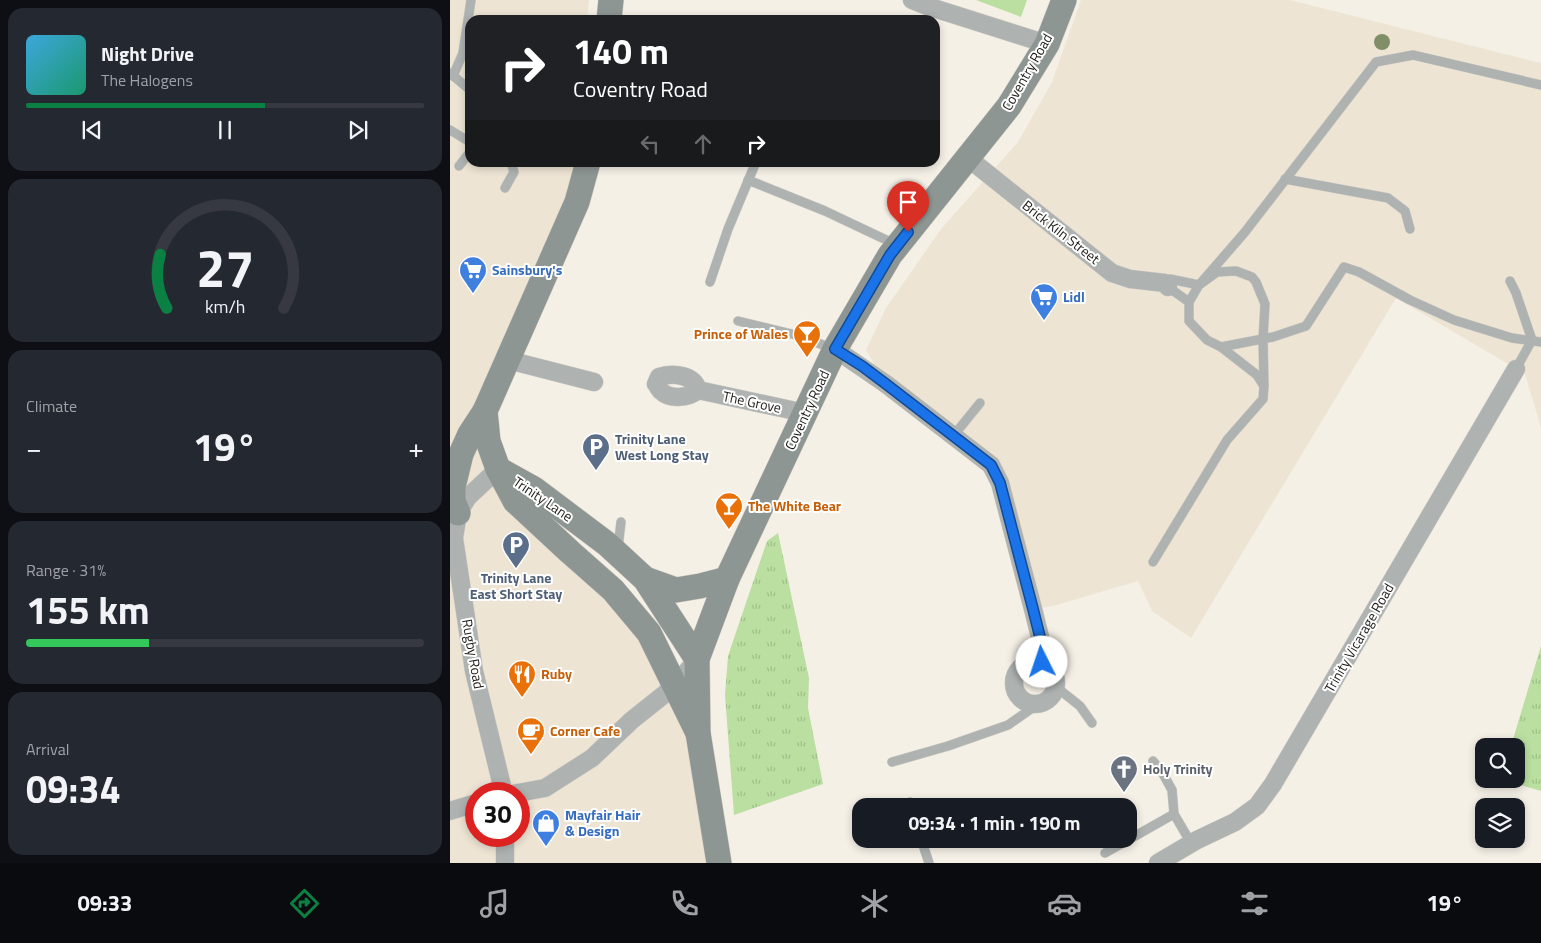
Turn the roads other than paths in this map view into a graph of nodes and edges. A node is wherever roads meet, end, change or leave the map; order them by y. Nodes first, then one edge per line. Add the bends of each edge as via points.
1 (471, 0) edge
2 (611, 0) edge
3 (912, 0) edge
4 (1064, 0) edge
5 (469, 15) edge
6 (610, 15) edge
7 (465, 40) edge
8 (1047, 44) junction
9 (451, 75) edge
10 (1541, 85) edge
11 (465, 86) edge
12 (450, 130) edge
13 (465, 139) edge
14 (968, 158) junction
15 (465, 159) edge
16 (459, 166) dead end
17 (512, 167) edge
18 (587, 167) edge
19 (754, 167) edge
20 (1285, 179) junction
21 (748, 180) junction
22 (505, 188) dead end
23 (1410, 229) dead end
24 (898, 245) junction
25 (1510, 281) dead end
26 (710, 282) dead end
27 (1168, 283) junction
28 (1199, 285) junction
29 (1189, 302) junction
30 (738, 321) dead end
31 (1263, 339) junction
32 (1536, 341) edge
33 (1221, 347) junction
34 (835, 349) junction
35 (508, 360) junction
36 (1516, 369) joint
37 (594, 382) dead end
38 (1264, 386) junction
39 (698, 390) dead end
40 (980, 403) dead end
41 (485, 411) junction
42 (805, 413) junction
43 (954, 435) junction
44 (498, 469) junction
45 (458, 513) junction
46 (621, 522) dead end
47 (452, 538) edge
48 (617, 554) junction
49 (1153, 562) dead end
50 (727, 578) junction
51 (645, 579) junction
52 (697, 659) junction
53 (1042, 662) junction
54 (676, 685) junction
55 (1056, 687) junction
56 (1038, 704) junction
57 (1092, 723) dead end
58 (698, 733) junction
59 (1153, 761) dead end
60 (892, 762) dead end
61 (501, 782) edge
62 (530, 791) edge
63 (465, 806) edge
64 (450, 811) edge
65 (1174, 814) junction
66 (1191, 843) junction
67 (505, 847) edge
68 (924, 848) edge
69 (1105, 853) dead end
70 (505, 863) edge
71 (719, 863) edge
72 (929, 863) edge
73 (1158, 863) edge

1 - 5 lane
2 - 6 main road
3 - 8 street
4 - 8 main road, Coventry Road
7 - 9 lane via 463,53
8 - 14 main road, Coventry Road via 1009,106
9 - 11 lane
10 - 20 lane via 1413,55 1376,62
12 - 13 lane
14 - 24 main road, Coventry Road
14 - 27 street, Brick Kiln Street via 1112,273 1130,279
15 - 16 lane
17 - 22 lane via 514,172
18 - 35 main road, Rugby Road via 577,202
19 - 21 lane
20 - 23 lane via 1388,198 1405,211
20 - 28 lane
21 - 24 lane via 824,210
21 - 26 lane
24 - 34 main road, Coventry Road
25 - 32 lane
27 - 28 lane
27 - 29 lane
28 - 29 lane
28 - 31 lane via 1217,272 1254,274 1265,304
29 - 33 lane via 1189,321 1207,340
30 - 34 lane via 796,335
31 - 32 lane via 1306,326 1344,267 1454,320 1512,338
31 - 33 lane
31 - 38 lane
32 - 36 lane
33 - 38 lane via 1257,375
34 - 42 main road, Coventry Road
34 - 43 street
35 - 37 street
35 - 41 main road, Rugby Road
36 - 66 street, Trinity Vicarage Road via 1273,784 1257,806 1235,822
38 - 49 lane via 1263,399 1227,440
39 - 42 street, The Grove
40 - 43 lane
41 - 44 main road, Rugby Road via 488,441
41 - 45 main road, Rugby Road via 461,454 453,487 453,501
42 - 50 main road, Coventry Road
43 - 53 street via 991,465 1000,483 1036,618
44 - 45 street, Rugby Road via 468,497
44 - 48 main road, Trinity Lane via 534,489
44 - 54 main road, Trinity Lane via 515,501 613,590 649,633
45 - 47 street, Rugby Road
46 - 48 lane
47 - 61 street, Rugby Road via 474,671
48 - 51 main road, Trinity Lane
50 - 51 main road via 676,590
50 - 52 main road, Coventry Road
51 - 52 main road, Trinity Lane
52 - 54 street, Coventry Road
52 - 58 main road, Trinity Lane
53 - 55 street via 1053,671
53 - 56 street via 1028,662 1022,666 1014,683 1022,699
54 - 58 main road, Trinity Lane
54 - 62 street, Coventry Road via 592,758 545,788
55 - 56 street via 1048,700
55 - 57 lane via 1080,706
56 - 60 lane via 1008,725
58 - 71 main road, Trinity Lane
59 - 65 lane via 1172,790
63 - 64 street
65 - 66 lane
65 - 69 lane
66 - 73 street, Trinity Vicarage Road
67 - 70 street
68 - 72 lane

